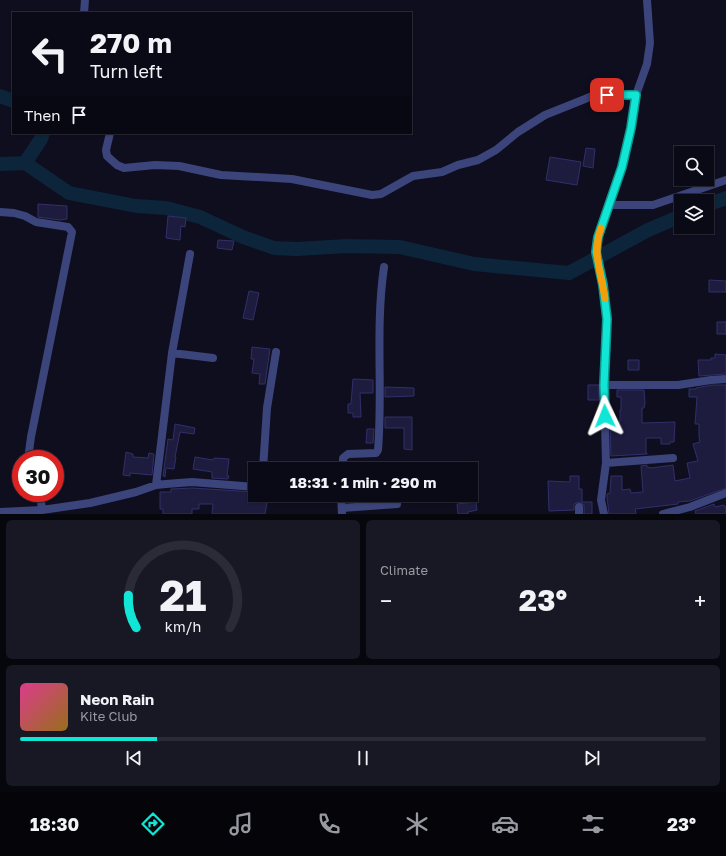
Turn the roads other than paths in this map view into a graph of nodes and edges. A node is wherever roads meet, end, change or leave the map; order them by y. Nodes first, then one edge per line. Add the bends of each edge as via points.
1 (85, 0) edge
2 (648, 0) edge
3 (84, 12) edge
4 (636, 95) junction
5 (110, 134) edge
6 (726, 180) edge
7 (610, 205) junction
8 (0, 212) edge
9 (190, 254) dead end
10 (384, 267) dead end
11 (276, 352) dead end
12 (172, 353) junction
13 (213, 358) dead end
14 (726, 379) edge
15 (604, 385) junction
16 (29, 450) edge
17 (672, 458) dead end
18 (263, 462) edge
19 (343, 462) edge
20 (606, 463) junction
21 (156, 485) junction
22 (248, 487) edge
23 (726, 493) edge
24 (41, 502) edge
25 (397, 504) dead end
26 (42, 510) junction
27 (342, 511) edge
28 (0, 512) edge
29 (604, 514) edge
30 (663, 514) edge

1 - 3 street
2 - 4 street via 650,42 647,64
4 - 5 street via 592,96 545,115 478,160 442,172 405,179 381,194 363,193 292,179 220,175 179,166 124,168 107,156
4 - 7 street via 622,167
6 - 7 street via 653,205
7 - 15 street via 598,237 596,252 607,319
8 - 16 street via 14,213 36,222 68,227 72,232
9 - 12 street
10 - 19 street via 380,325 378,450 376,453 348,454 343,458
11 - 18 street via 267,408
12 - 13 street
12 - 21 street
14 - 15 street via 678,384
15 - 20 street
17 - 20 street
20 - 29 street via 601,500
21 - 22 street via 192,482
21 - 26 street via 90,503
23 - 30 street
24 - 26 street
25 - 27 street
26 - 28 street

